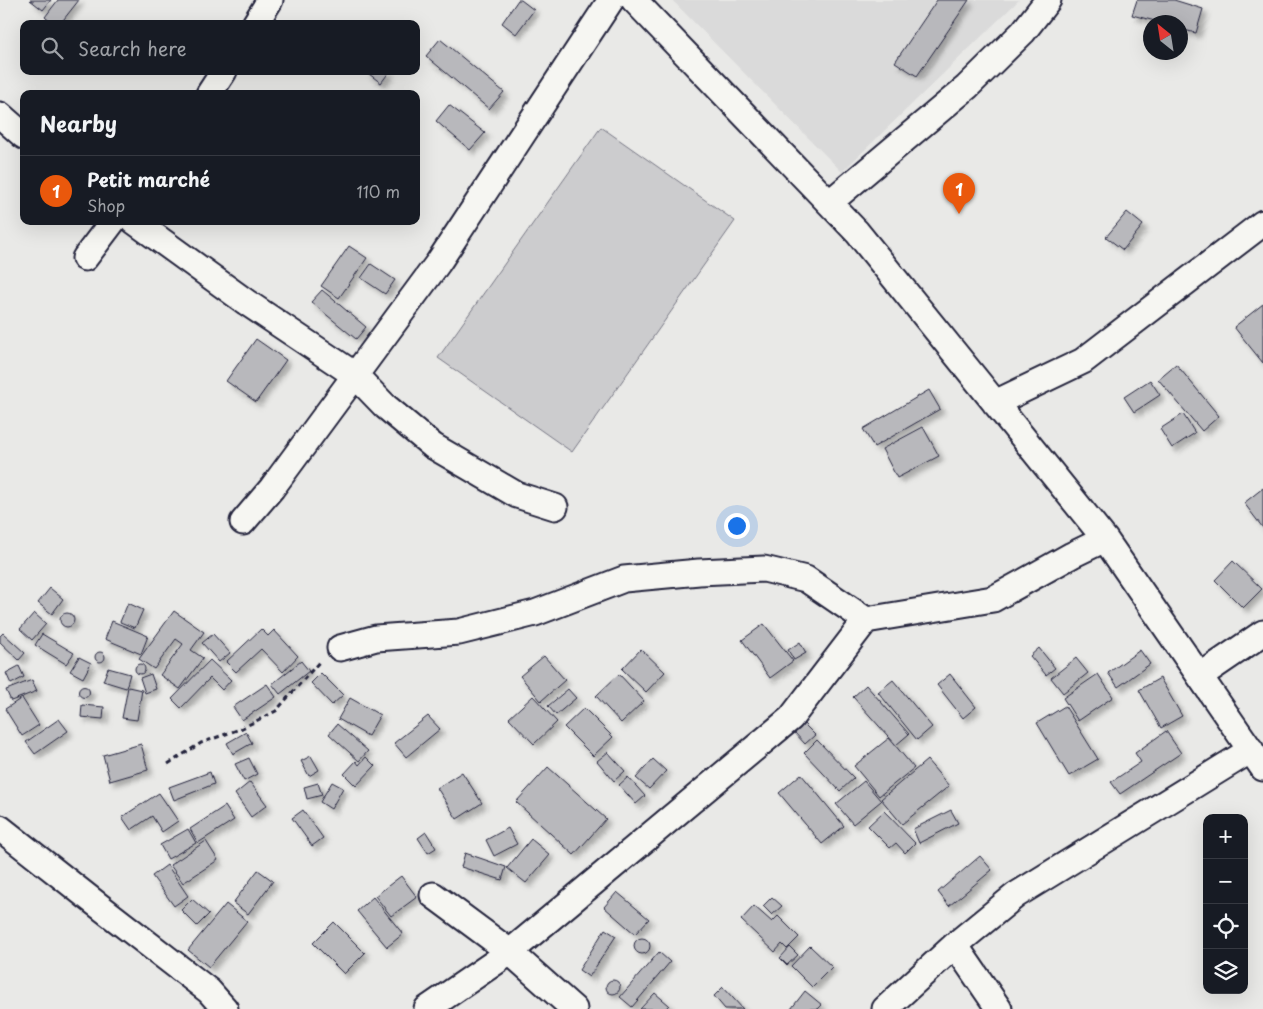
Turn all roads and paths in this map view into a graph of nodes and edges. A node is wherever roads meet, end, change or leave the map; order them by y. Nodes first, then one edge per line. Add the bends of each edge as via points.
1 (270, 0) edge
2 (611, 0) edge
3 (634, 0) edge
4 (1048, 0) edge
5 (258, 20) edge
6 (221, 75) edge
7 (212, 90) edge
8 (0, 115) edge
9 (20, 132) edge
10 (829, 203) junction
11 (1263, 223) edge
12 (110, 225) edge
13 (140, 225) edge
14 (85, 258) dead end
15 (355, 376) junction
16 (995, 404) junction
17 (555, 507) dead end
18 (243, 522) dead end
19 (1105, 539) junction
20 (866, 620) junction
21 (1263, 633) edge
22 (340, 648) joint
23 (1200, 676) junction
24 (1257, 759) edge
25 (168, 764) dead end
26 (0, 828) edge
27 (433, 895) dead end
28 (955, 945) junction
29 (510, 952) junction
30 (225, 1009) edge
31 (427, 1009) edge
32 (574, 1009) edge
33 (885, 1009) edge
34 (999, 1009) edge

1 - 5 street
2 - 15 street via 438,263
3 - 10 street
4 - 10 street via 1023,32 968,87
6 - 7 street
8 - 9 street
10 - 16 street via 857,232
11 - 16 street via 1083,361
12 - 14 street
13 - 15 street
15 - 17 street via 433,446 517,495
15 - 18 street
16 - 19 street
19 - 20 street via 993,599
19 - 23 street
20 - 22 street via 806,579 764,569 699,572 624,579 535,613 459,632 376,638
20 - 29 street via 791,718
21 - 23 street
22 - 25 path via 324,656 276,711 201,743
23 - 24 street
24 - 28 street via 1016,895
26 - 30 street via 209,991
27 - 29 street
28 - 33 street
28 - 34 street
29 - 31 street
29 - 32 street

